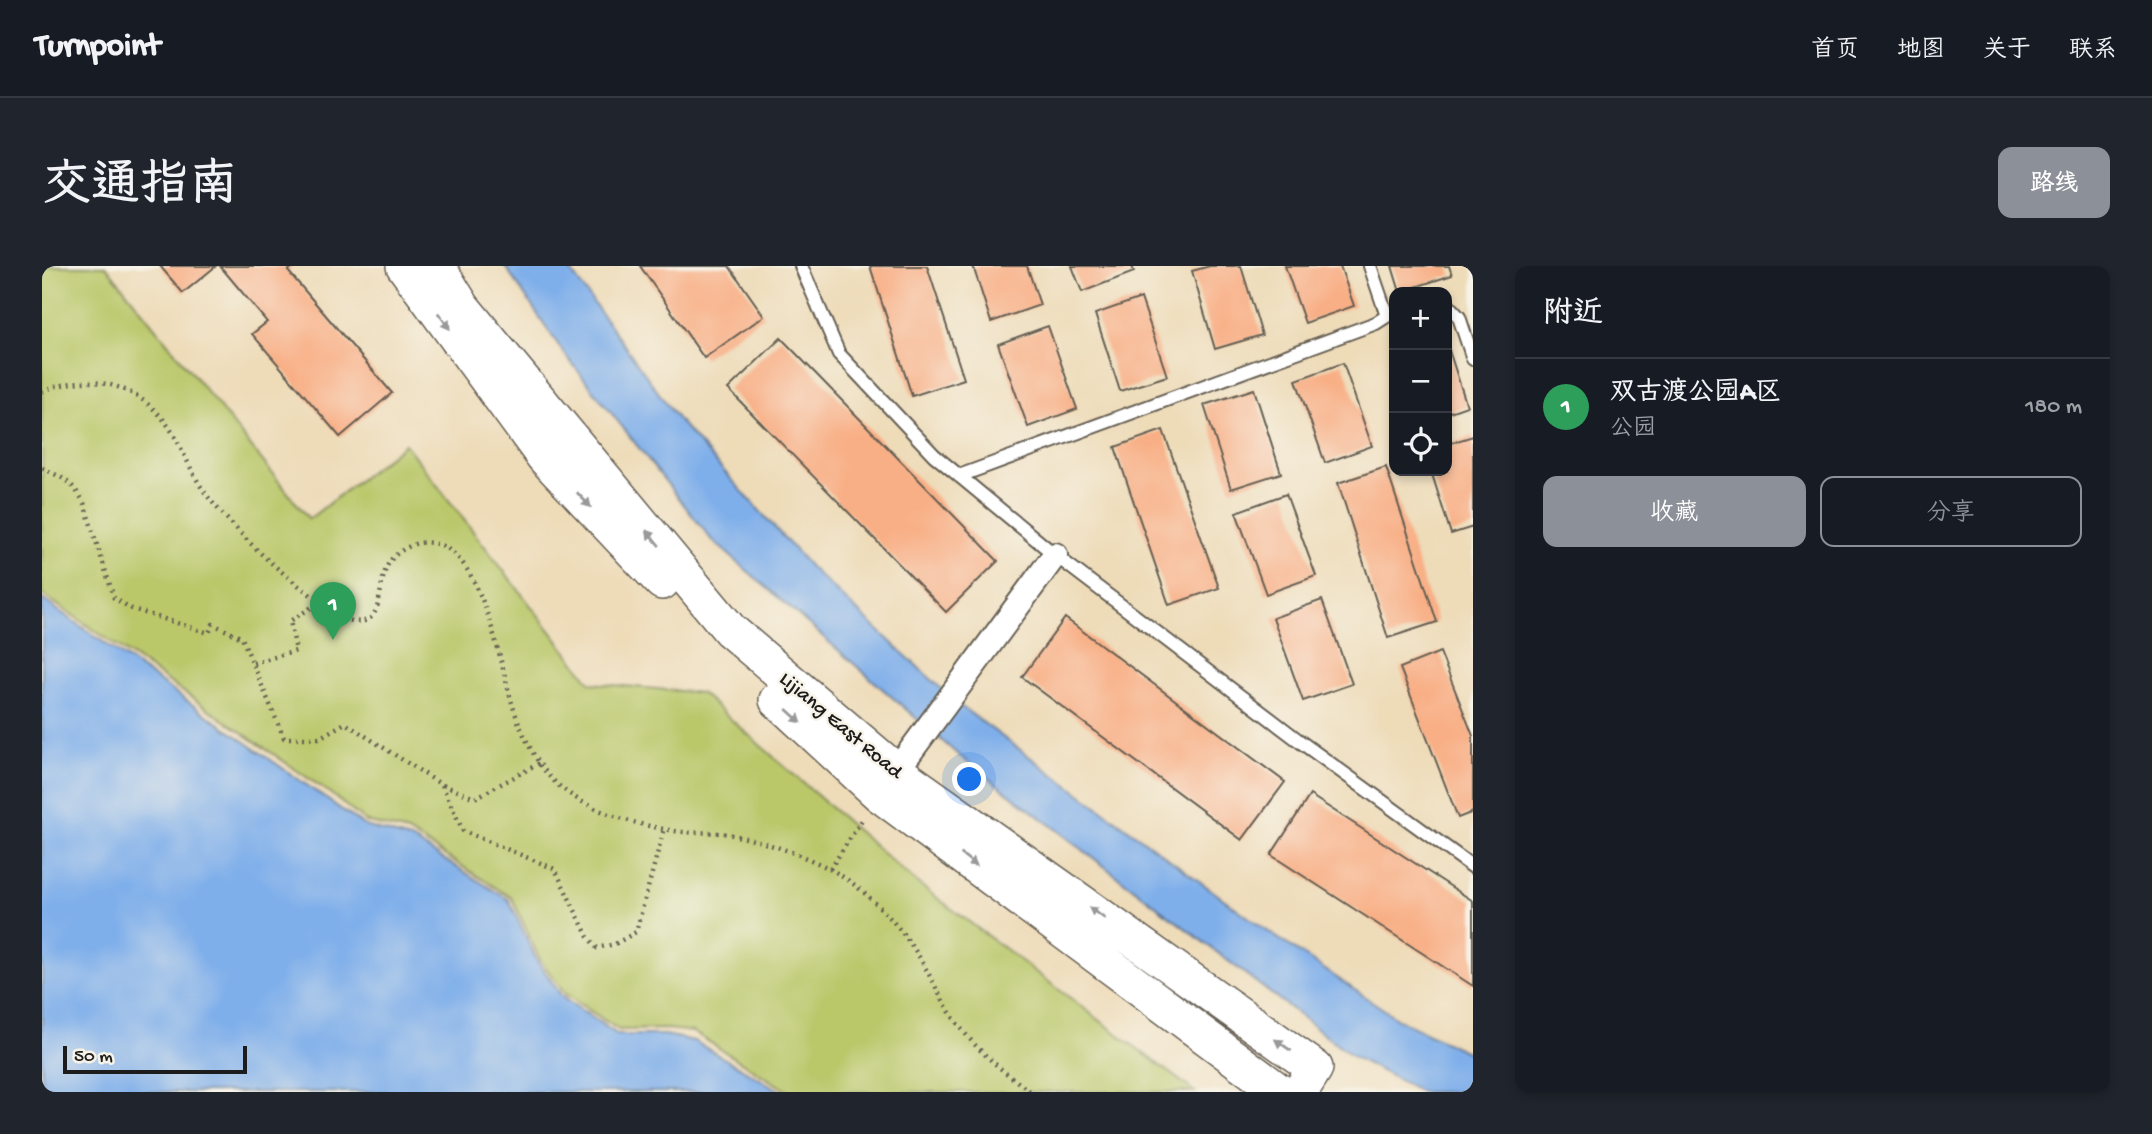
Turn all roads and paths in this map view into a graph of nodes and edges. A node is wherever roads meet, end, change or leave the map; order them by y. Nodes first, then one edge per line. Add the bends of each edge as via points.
1 (404, 266) edge
2 (437, 266) edge
3 (801, 266) edge
4 (1370, 266) edge
5 (1452, 309) edge
6 (1389, 313) edge
7 (1389, 316) edge
8 (1473, 359) edge
9 (42, 392) edge
10 (42, 468) edge
11 (959, 476) junction
12 (1055, 555) junction
13 (320, 602) junction
14 (253, 663) junction
15 (540, 763) junction
16 (891, 778) junction
17 (442, 785) junction
18 (664, 828) junction
19 (1473, 867) edge
20 (830, 869) junction
21 (1031, 1092) edge
22 (1280, 1092) edge
23 (1300, 1092) edge

1 -> 16 main road, Lijiang East Road via 544,457 755,680
16 -> 2 main road, Lijiang East Road via 730,630 463,308
3 - 11 lane via 839,354
4 - 6 lane
5 - 8 lane
7 - 11 lane
9 - 13 path via 80,380 141,399 163,420 205,493 235,528 278,571
10 - 14 path via 77,490 114,598 132,609 209,633 213,624 242,638
11 - 12 lane
12 - 16 street
12 - 19 lane
13 - 14 path via 290,621 296,651
13 - 15 path via 345,619 365,622 374,614 387,567 400,551 424,542 445,547 462,565 487,611 512,705
14 - 17 path via 284,738 319,738 345,723
15 - 17 path via 475,798
15 - 18 path via 574,797 596,809
16 - 20 path
16 -> 22 main road, Lijiang East Road
23 -> 16 main road, Lijiang East Road via 1315,1068
17 - 18 path via 463,831 555,869 597,948 636,933
18 - 20 path via 762,841
20 - 21 path via 896,923 964,1032 1000,1069

